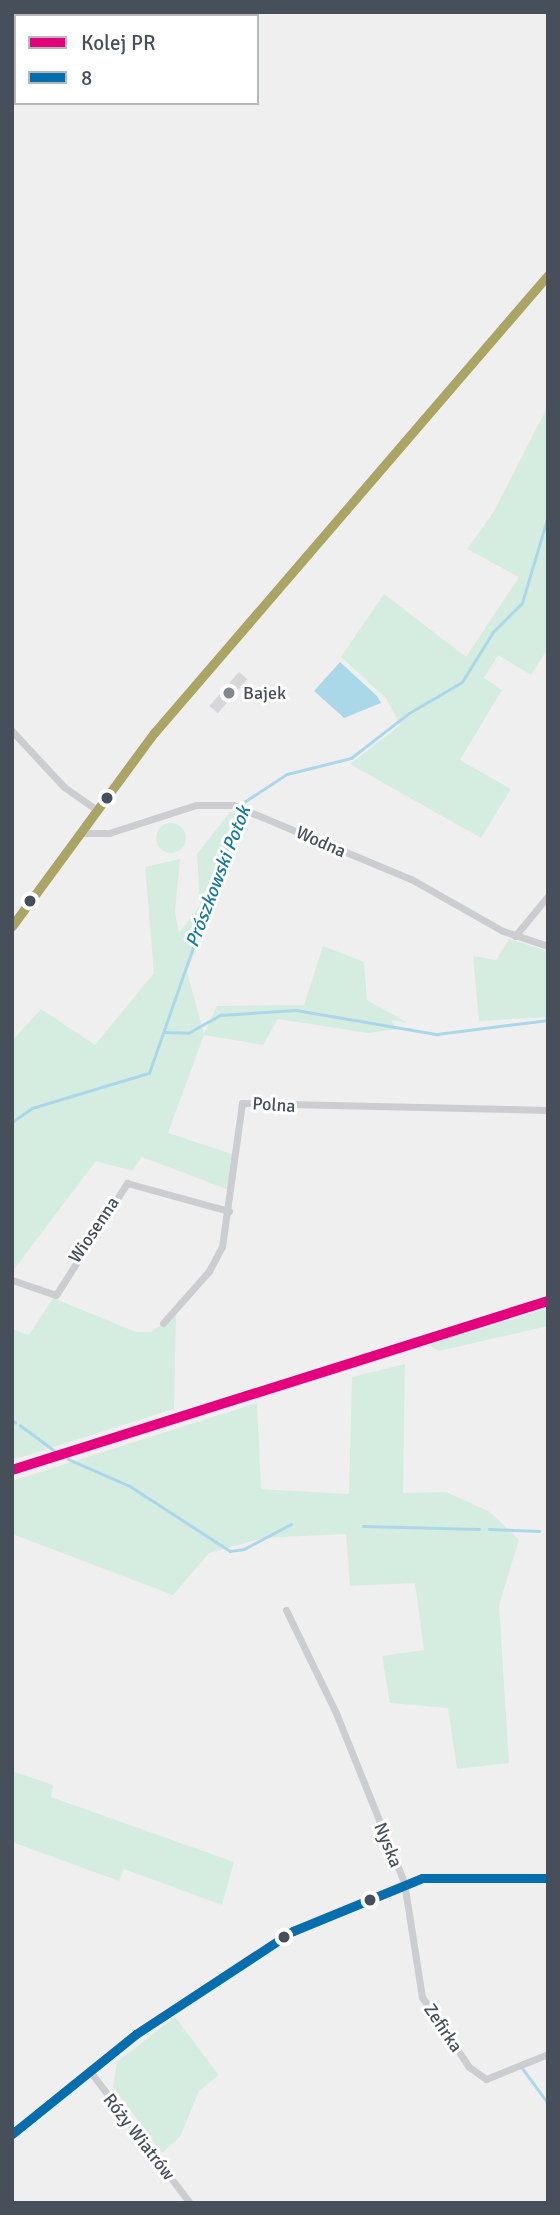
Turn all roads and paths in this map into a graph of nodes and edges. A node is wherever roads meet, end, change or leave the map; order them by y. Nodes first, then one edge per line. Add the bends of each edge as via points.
1 (548, 275) edge
2 (12, 731) edge
3 (96, 809) junction
4 (83, 833) junction
5 (548, 896) edge
6 (12, 926) edge
7 (514, 936) junction
8 (548, 946) edge
9 (548, 1110) edge
10 (229, 1210) junction
11 (12, 1280) edge
12 (163, 1323) dead end
13 (286, 1610) dead end
14 (548, 1878) edge
15 (404, 1882) junction
16 (548, 2054) edge
17 (89, 2070) junction
18 (12, 2134) edge
19 (190, 2203) edge

1 - 3 street via 216,659
2 - 3 street via 64,787
3 - 4 street
4 - 6 street
4 - 7 street, Wodna via 109,833 196,805 233,805 425,886
5 - 7 street
7 - 8 street, Wodna
9 - 10 street, Polna via 242,1103
10 - 11 street, Wiosenna via 127,1184 56,1294
10 - 12 street, Polna via 217,1258
13 - 15 street, Nyska via 335,1713
14 - 15 street via 434,1876
15 - 16 street, Zefirka via 419,1991 469,2067 486,2079
15 - 17 street, Nyska via 260,1950
17 - 18 street, Nyska
17 - 19 street, Róży Wiatrów

